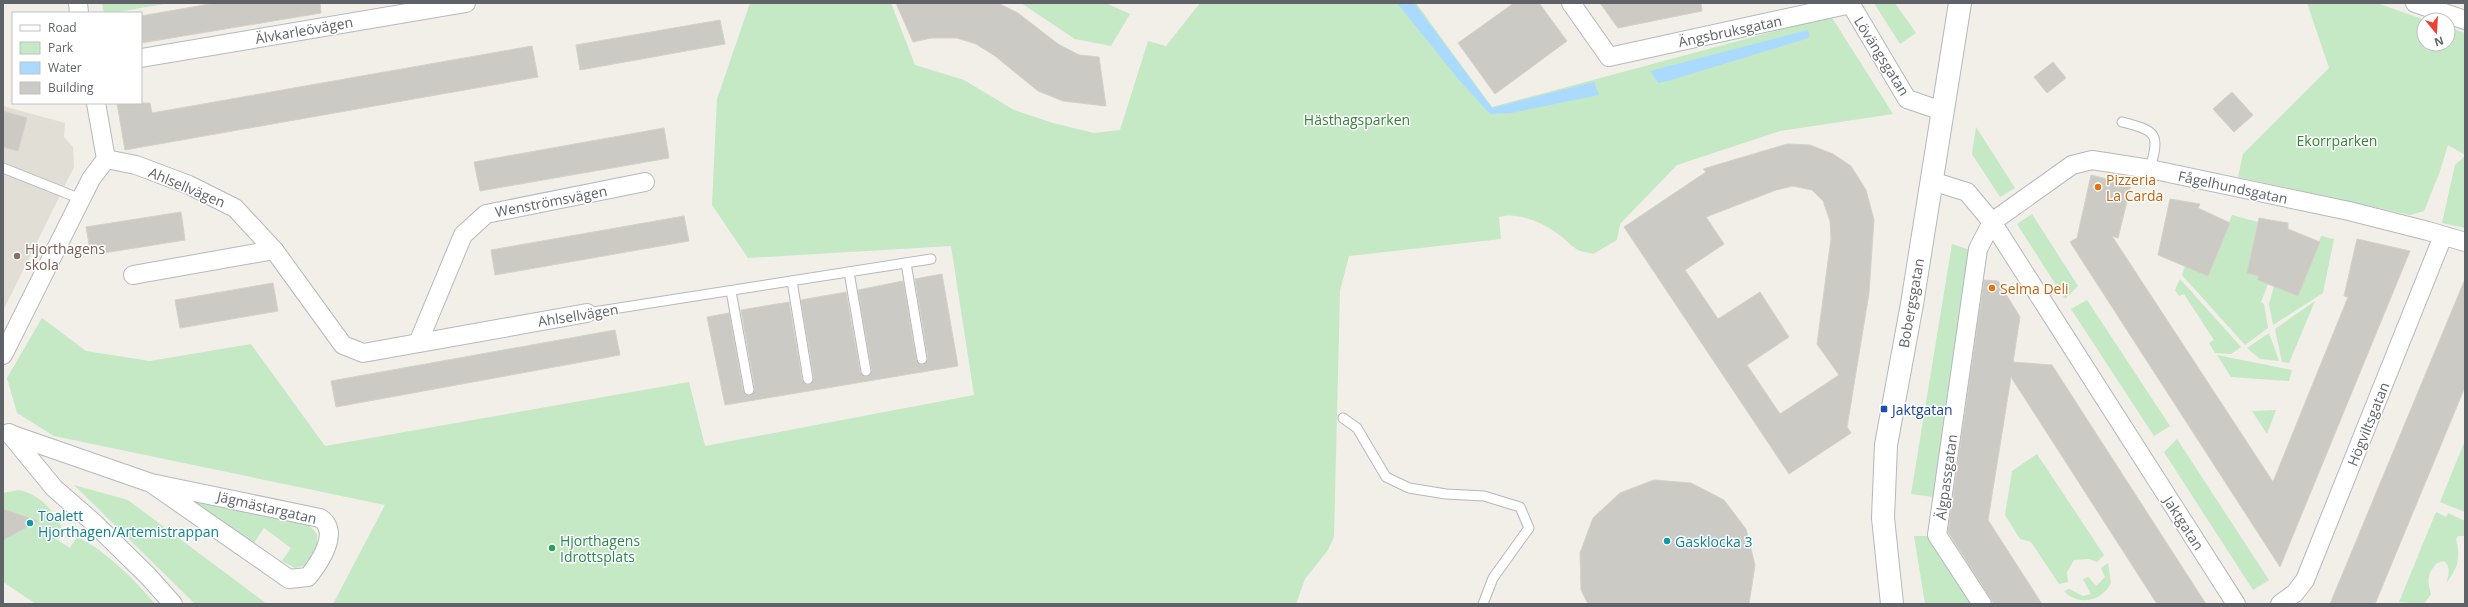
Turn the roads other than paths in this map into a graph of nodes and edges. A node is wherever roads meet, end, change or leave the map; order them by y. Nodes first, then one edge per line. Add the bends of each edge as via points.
1 (466, 3) edge
2 (1571, 3) edge
3 (1960, 3) edge
4 (2415, 3) edge
5 (1850, 4) edge
6 (2465, 20) edge
7 (142, 58) edge
8 (96, 104) edge
9 (1942, 111) junction
10 (2122, 122) dead end
11 (106, 159) junction
12 (3, 168) edge
13 (2150, 169) junction
14 (1932, 181) junction
15 (645, 182) dead end
16 (81, 199) junction
17 (1992, 222) junction
18 (2443, 236) junction
19 (2465, 242) edge
20 (274, 250) junction
21 (931, 259) dead end
22 (906, 263) junction
23 (849, 272) junction
24 (133, 275) dead end
25 (792, 281) junction
26 (731, 291) junction
27 (587, 313) joint
28 (418, 343) junction
29 (3, 355) edge
30 (922, 359) dead end
31 (866, 372) dead end
32 (808, 379) dead end
33 (749, 390) dead end
34 (1343, 418) dead end
35 (7, 431) edge
36 (151, 483) junction
37 (173, 604) edge
38 (1483, 604) edge
39 (1892, 604) edge
40 (1982, 604) edge
41 (2236, 604) edge
42 (2280, 604) edge

1 - 7 street, Älvkarleövägen
2 - 5 street, Ängsbruksgatan via 1609,57
3 - 9 street, Bobergsgatan
4 - 6 street
5 - 9 street, Lövängsgatan via 1907,99
8 - 11 street
9 - 14 street, Bobergsgatan
10 - 13 lane via 2148,129 2154,137 2155,149
11 - 16 street via 91,179
11 - 20 street, Ahlsellvägen via 136,165 189,185 235,208
12 - 16 lane
13 - 17 street, Fågelhundsgatan via 2092,160 2082,162 2072,166
13 - 18 street, Fågelhundsgatan via 2349,212
14 - 17 street, Jaktgatan via 1967,192
14 - 39 street, Bobergsgatan via 1886,445 1883,518
15 - 28 street, Wenströmsvägen via 486,214 463,235
16 - 29 street
17 - 40 street, Älgpassgatan via 1978,249 1938,535
17 - 41 street, Jaktgatan
18 - 19 street, Fågelhundsgatan
18 - 42 street, Högviltsgatan via 2306,580 2295,593
20 - 24 street
20 - 28 street, Ahlsellvägen via 343,345 363,353
21 - 22 lane, Ahlsellvägen
22 - 23 lane, Ahlsellvägen
22 - 30 lane
23 - 25 lane, Ahlsellvägen
23 - 31 lane
25 - 26 lane, Ahlsellvägen
25 - 32 lane
26 - 27 lane, Ahlsellvägen
26 - 33 lane
27 - 28 street, Ahlsellvägen
34 - 38 lane via 1357,428 1386,477 1409,488 1446,494 1484,496 1520,506 1529,528 1493,578
35 - 36 street, Jägmästargatan
35 - 37 street via 54,488 93,522
36 - 36 street, Jägmästargatan via 290,579 308,577 330,538 327,522 320,518

